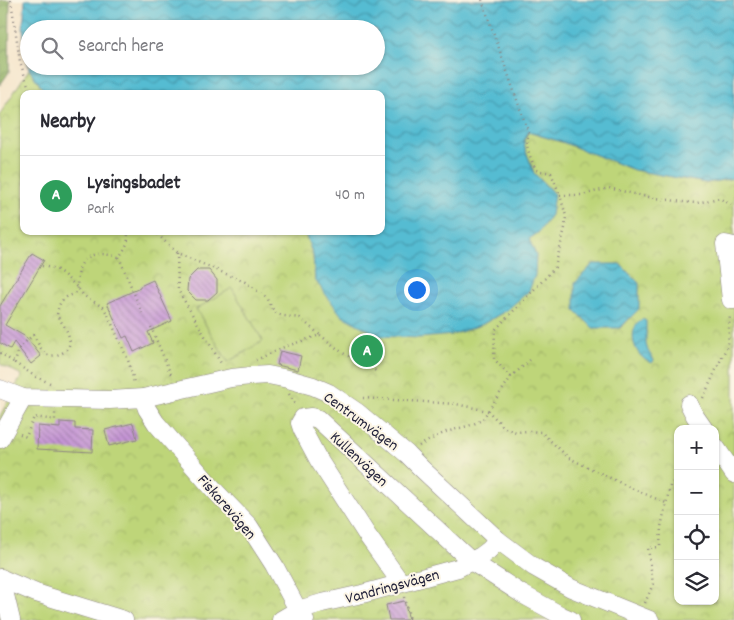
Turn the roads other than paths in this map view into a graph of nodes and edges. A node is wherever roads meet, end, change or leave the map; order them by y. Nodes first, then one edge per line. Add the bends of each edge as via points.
1 (734, 246) edge
2 (732, 300) edge
3 (0, 389) edge
4 (23, 398) junction
5 (139, 398) junction
6 (3, 433) edge
7 (719, 452) edge
8 (734, 474) edge
9 (498, 540) junction
10 (471, 561) junction
11 (0, 578) edge
12 (401, 583) junction
13 (301, 615) edge
14 (645, 618) edge
15 (10, 620) edge
16 (124, 620) edge
17 (281, 620) edge
18 (571, 620) edge

1 - 2 street via 725,244
3 - 4 street
4 - 5 street, Centrumvägen
4 - 6 street
5 - 9 street, Centrumvägen via 231,378 268,375 313,386 344,403 407,454
5 - 13 street, Fiskarevägen via 156,423 249,526
7 - 8 street
9 - 10 street, Vandringsvägen
9 - 14 street, Centrumvägen via 534,567 571,588
10 - 12 street, Vandringsvägen via 458,568
10 - 12 street, Kullenvägen via 318,419 303,418 300,423 302,430 318,459
10 - 18 street, Kullenvägen via 522,594
11 - 15 street
11 - 16 street via 36,593
12 - 13 street, Vandringsvägen via 322,603
13 - 17 street, Vandringsvägen

